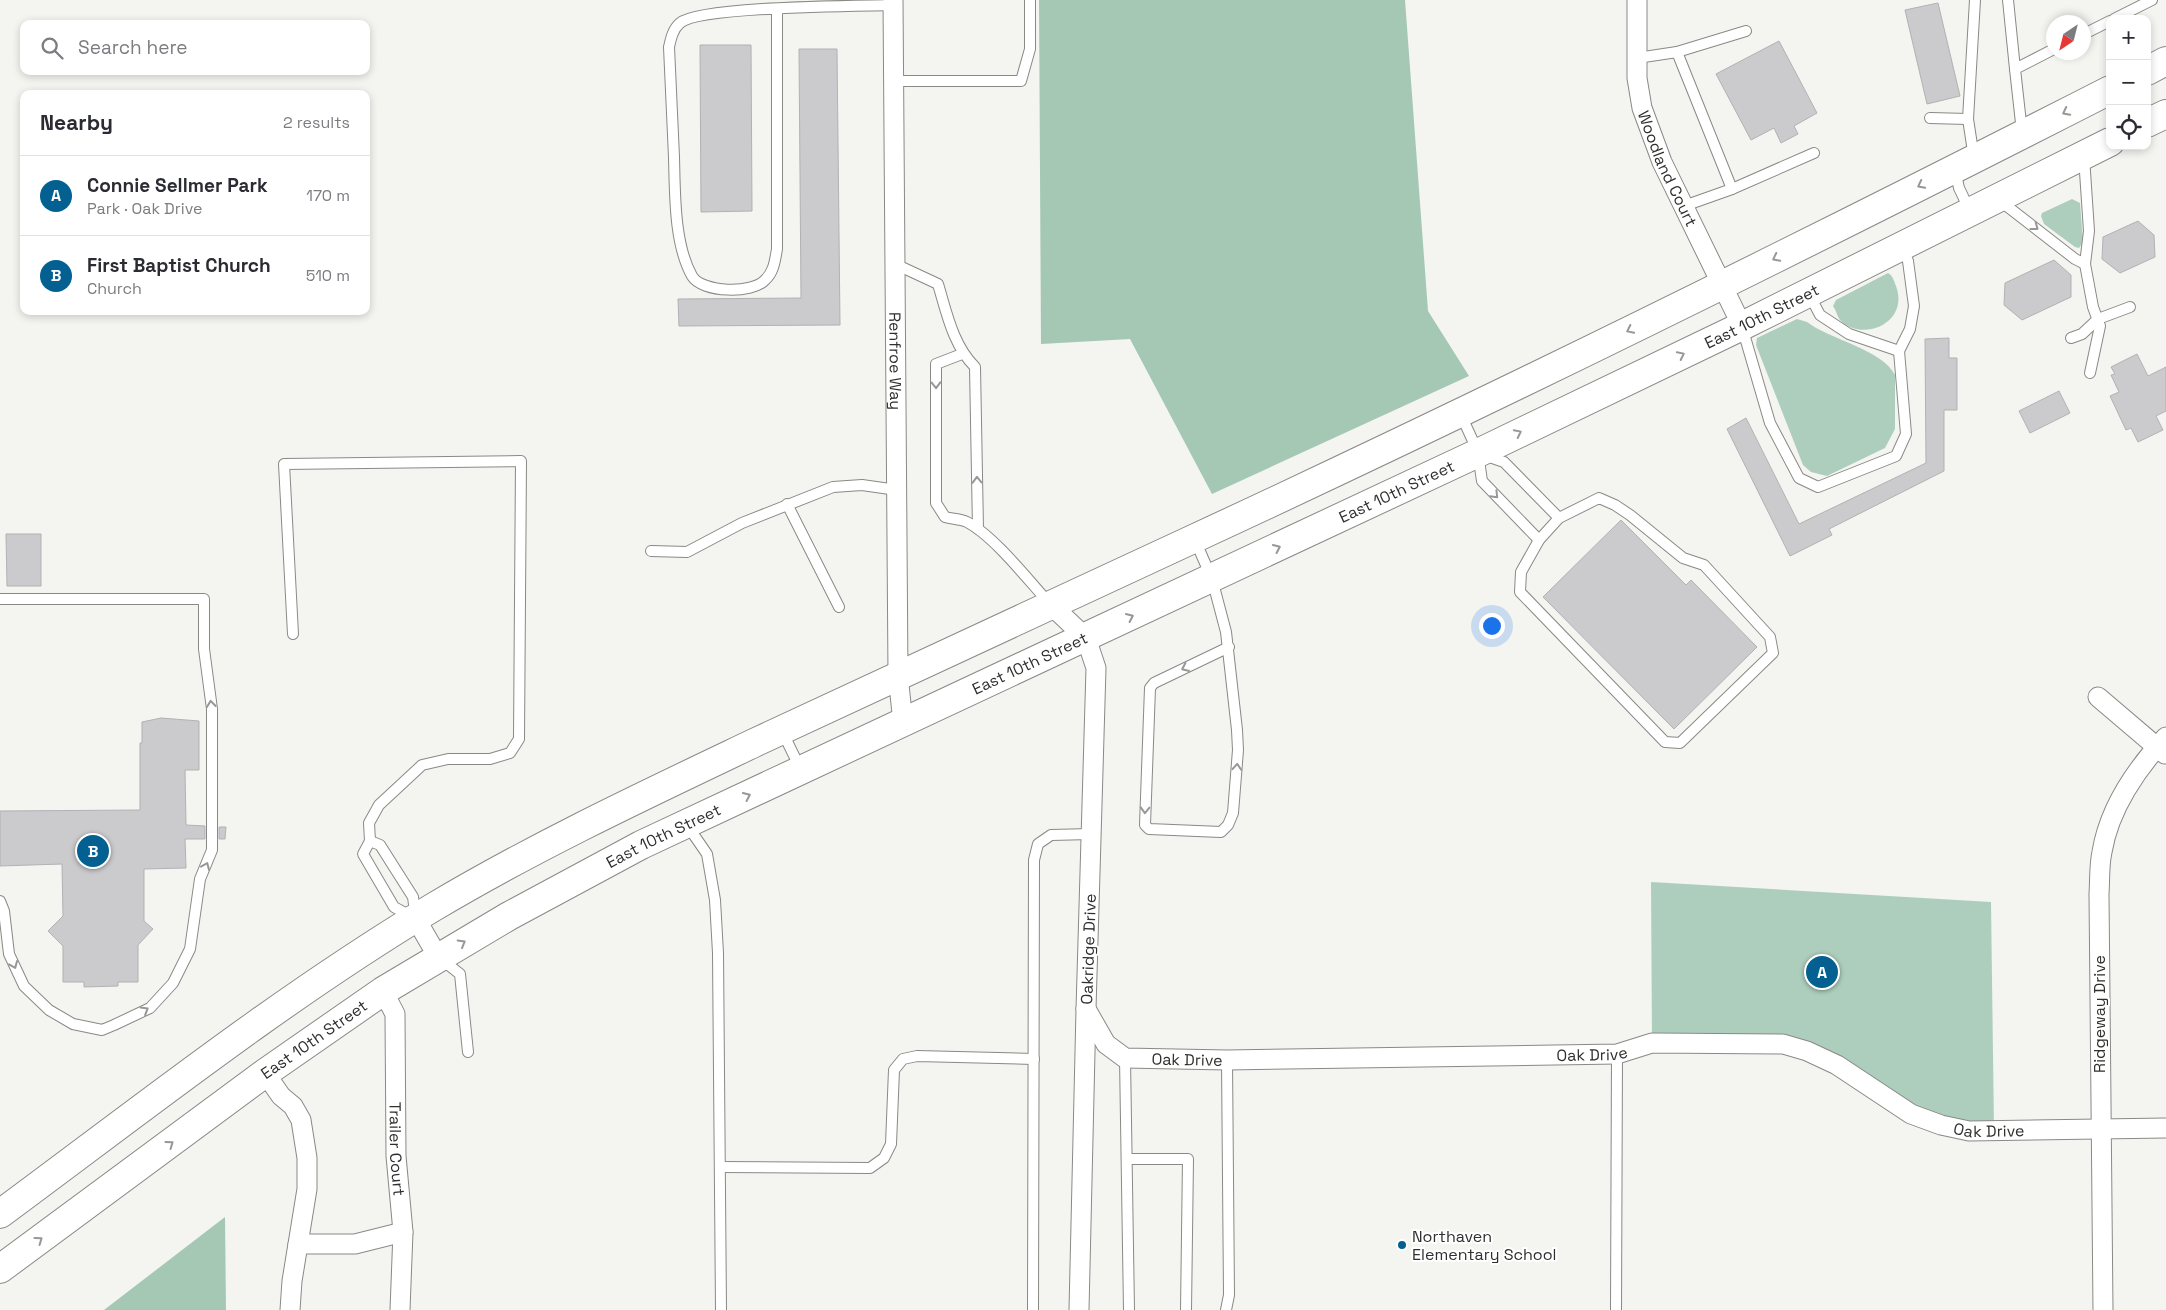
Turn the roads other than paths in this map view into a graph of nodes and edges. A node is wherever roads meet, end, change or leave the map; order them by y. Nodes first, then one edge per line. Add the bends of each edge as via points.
1 (1030, 0) edge
2 (1637, 0) edge
3 (1975, 0) edge
4 (2008, 0) edge
5 (2152, 0) edge
6 (893, 2) edge
7 (2132, 5) edge
8 (777, 9) junction
9 (2119, 15) edge
10 (2106, 23) edge
11 (2091, 30) edge
12 (1746, 31) dead end
13 (1677, 52) junction
14 (2046, 54) edge
15 (1637, 58) junction
16 (2166, 62) edge
17 (2015, 69) junction
18 (2151, 69) edge
19 (894, 81) junction
20 (2106, 92) edge
21 (2166, 114) edge
22 (1930, 118) dead end
23 (1968, 119) junction
24 (2151, 121) edge
25 (2022, 135) junction
26 (2106, 144) edge
27 (1814, 153) dead end
28 (2084, 154) junction
29 (1964, 164) junction
30 (1732, 188) junction
31 (1996, 198) junction
32 (1684, 206) junction
33 (1970, 211) junction
34 (1902, 245) junction
35 (895, 264) junction
36 (2085, 264) junction
37 (1721, 286) junction
38 (1808, 292) junction
39 (2130, 307) dead end
40 (2098, 319) junction
41 (1742, 326) junction
42 (2071, 338) dead end
43 (1900, 352) junction
44 (962, 354) junction
45 (2090, 373) dead end
46 (1460, 412) junction
47 (1478, 453) junction
48 (897, 490) junction
49 (786, 504) junction
50 (1559, 518) junction
51 (978, 529) junction
52 (1194, 539) junction
53 (1539, 540) junction
54 (651, 551) dead end
55 (1212, 578) junction
56 (0, 599) edge
57 (1051, 605) junction
58 (839, 607) dead end
59 (293, 634) dead end
60 (1086, 638) junction
61 (1229, 648) junction
62 (898, 675) junction
63 (2098, 697) dead end
64 (903, 723) junction
65 (781, 730) junction
66 (2163, 746) edge
67 (801, 770) junction
68 (686, 824) junction
69 (1091, 834) junction
70 (370, 841) junction
71 (0, 901) edge
72 (416, 919) junction
73 (438, 957) junction
74 (383, 991) junction
75 (1086, 1009) junction
76 (468, 1052) dead end
77 (1616, 1054) junction
78 (1125, 1058) junction
79 (1034, 1059) junction
80 (1227, 1060) junction
81 (265, 1073) junction
82 (2166, 1128) edge
83 (2100, 1129) junction
84 (1128, 1159) junction
85 (720, 1167) junction
86 (0, 1214) edge
87 (403, 1232) junction
88 (298, 1244) junction
89 (0, 1269) edge
90 (290, 1310) edge
91 (400, 1310) edge
92 (721, 1310) edge
93 (1033, 1310) edge
94 (1080, 1310) edge
95 (1129, 1310) edge
96 (1186, 1310) edge
97 (1226, 1310) edge
98 (1616, 1310) edge
99 (2103, 1310) edge

1 - 19 lane via 1030,49 1022,81
2 - 15 street, Woodland Court
3 - 23 lane
4 - 17 lane
5 - 7 lane
6 - 8 lane
6 - 19 street, Renfroe Way
7 - 9 lane
8 - 8 lane via 696,16 680,22 669,47 676,219 693,278 715,289 755,287 774,267 777,249
10 - 11 lane
12 - 13 lane
13 - 15 lane
13 - 30 lane
14 - 17 lane
15 - 32 street, Woodland Court via 1642,108 1662,162
16 - 18 main road
17 - 25 lane
19 - 35 street, Renfroe Way
20 -> 25 main road
21 - 24 main road
22 - 23 lane
23 - 29 lane
25 - 29 main road
26 - 28 main road, East 10th Street
27 - 30 lane
28 - 31 main road, East 10th Street
28 - 36 lane via 2089,231
29 - 33 lane via 1959,188
29 -> 37 main road
30 - 32 lane
31 - 33 main road, East 10th Street
31 -> 36 lane
32 - 37 street, Woodland Court
33 - 34 main road, East 10th Street
34 - 38 main road, East 10th Street
34 - 43 lane via 1908,260 1914,306 1910,329
35 - 44 lane via 938,284
35 - 48 street, Renfroe Way
36 - 40 lane via 2092,306
37 - 41 street, Woodland Court
37 -> 46 main road
38 - 41 main road, East 10th Street
38 - 43 lane via 1820,315 1857,337
39 - 40 lane
40 - 42 lane via 2082,334
40 - 45 lane via 2100,326
41 - 43 lane via 1770,423 1799,478 1818,486 1896,456 1906,434
47 -> 41 main road, East 10th Street
51 -> 44 lane via 975,367
44 -> 51 lane via 936,364 936,503 945,517 966,521
46 - 47 lane
46 - 52 main road
47 - 50 lane via 1504,462
47 -> 53 lane via 1482,482
55 -> 47 main road, East 10th Street
48 - 49 lane via 862,485 833,487
48 - 62 street, Renfroe Way
49 - 54 lane via 687,552
49 - 58 lane
50 - 53 lane
50 - 53 lane via 1599,498 1615,505 1683,558 1704,565 1770,638 1773,653 1680,744 1665,742 1520,592 1521,572
51 - 57 lane
52 - 55 lane
52 - 57 main road
60 -> 55 main road, East 10th Street
55 - 61 lane
71 -> 56 lane via 9,954 24,986 49,1010 73,1024 102,1030 150,1008 173,983 190,949 200,879 212,850 212,709 204,648 204,599
57 - 60 street, Oakridge Drive
57 - 62 main road
59 - 70 lane via 284,464 521,461 519,739 510,753 490,759 448,759 422,765 379,805 369,822
60 - 64 main road, East 10th Street
60 - 69 street, Oakridge Drive via 1096,668
61 -> 61 lane via 1154,683 1150,688 1145,825 1149,829 1221,832 1234,813 1238,750
62 - 64 street, Renfroe Way
62 - 65 main road
63 - 66 street
64 - 67 main road, East 10th Street
65 - 67 lane
65 - 72 main road via 609,812
66 - 83 street, Ridgeway Drive via 2129,783 2102,851 2098,894
68 -> 67 main road, East 10th Street
73 -> 68 main road, East 10th Street via 570,882
68 - 85 lane via 707,854 715,900
69 - 75 street, Oakridge Drive
69 - 79 lane via 1051,835 1038,844 1034,860
70 - 72 lane via 380,845 413,897
70 - 72 lane via 363,854 394,907
72 - 73 street
72 - 86 main road via 248,1030
73 - 74 main road, East 10th Street
73 - 76 lane via 460,974
74 - 81 main road, East 10th Street
74 - 87 street, Trailer Court via 395,1014 396,1156
75 - 78 street via 1106,1044
75 - 94 street, Oakridge Drive
77 - 80 street, Oak Drive
77 - 83 street, Oak Drive via 1652,1043 1783,1044 1837,1065 1911,1114 1941,1125 1969,1131
77 - 98 lane
78 - 80 street, Oak Drive
78 - 84 lane
79 - 85 lane via 903,1058 894,1070 891,1144 884,1158 870,1168
79 - 93 lane
80 - 97 lane via 1229,1295
81 - 88 street via 301,1120 307,1158 307,1190
89 -> 81 main road, East 10th Street
82 - 83 street, Oak Drive
83 - 99 street, Ridgeway Drive
84 - 95 lane
84 - 96 lane via 1188,1159
85 - 92 lane
87 - 88 street via 355,1244
87 - 91 street, Trailer Court
88 - 90 street

